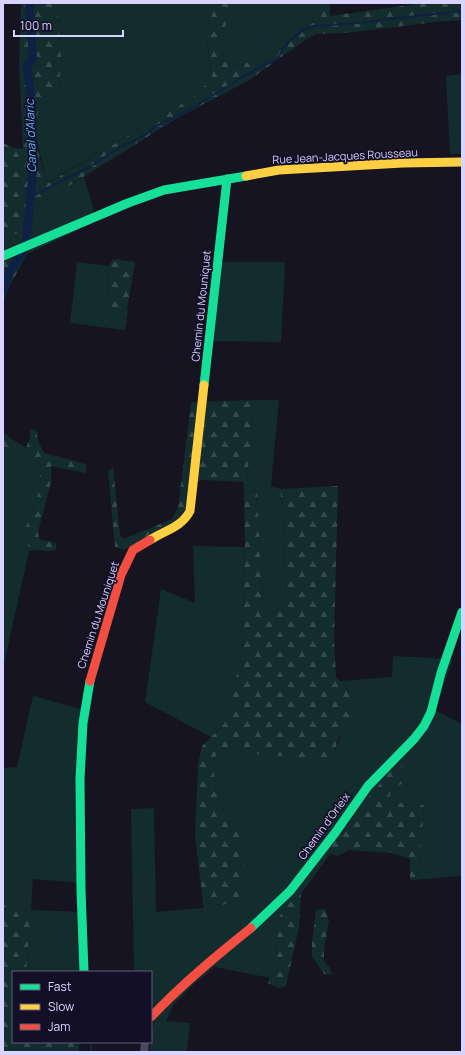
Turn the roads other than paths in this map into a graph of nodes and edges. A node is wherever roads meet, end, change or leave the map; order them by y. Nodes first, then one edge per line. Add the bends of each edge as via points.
1 (462, 162) edge
2 (228, 179) junction
3 (3, 256) edge
4 (462, 612) edge
5 (84, 971) edge
6 (152, 1016) edge

1 - 2 street, Rue Jean-Jacques Rousseau via 279,170
2 - 3 street, Rue Jean-Jacques Rousseau via 164,190
2 - 5 street, Chemin du Mouniquet via 190,511 181,524 133,550 121,575 91,677 83,723 80,786
4 - 6 street, Chemin d'Orleix via 431,712 424,726 368,786 290,891 257,923 174,992

